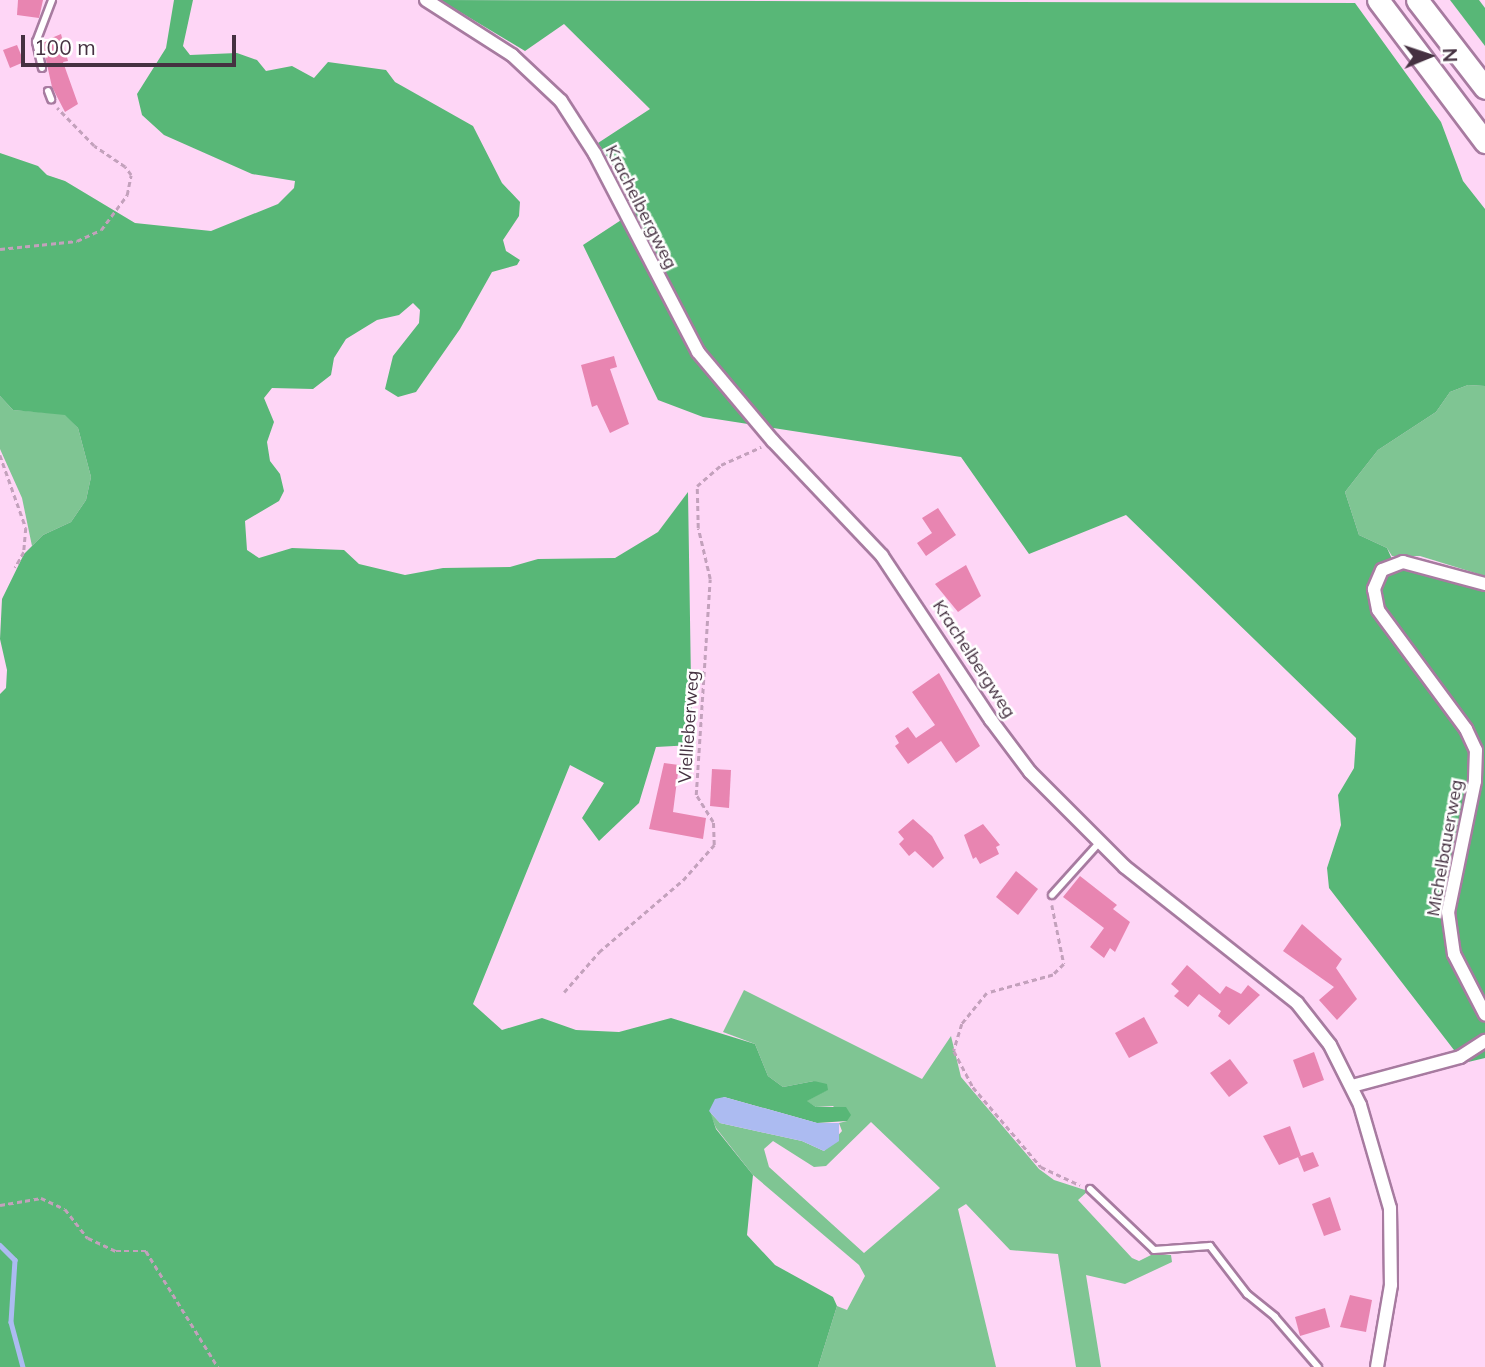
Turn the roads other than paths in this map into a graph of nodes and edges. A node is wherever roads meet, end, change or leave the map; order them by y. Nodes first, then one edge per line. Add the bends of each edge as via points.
1 (52, 0) edge
2 (426, 0) edge
3 (1378, 0) edge
4 (1417, 0) edge
5 (42, 68) dead end
6 (1485, 88) edge
7 (48, 91) dead end
8 (51, 99) road end
9 (1485, 142) edge
10 (1485, 584) edge
11 (1099, 844) junction
12 (1052, 895) road end
13 (1485, 1014) edge
14 (1485, 1041) edge
15 (1352, 1086) junction
16 (1090, 1189) road end
17 (1318, 1367) edge
18 (1377, 1367) edge

1 - 5 lane via 36,41
2 - 11 street, Krachelbergweg via 512,55 561,101 594,154 681,325 712,373 882,556 1000,732
3 - 9 highway
4 - 6 highway
7 - 8 lane
10 - 13 street, Michelbauerweg via 1403,562 1382,570 1374,589 1378,610 1466,729 1476,750 1475,781 1448,912 1454,954
11 - 12 lane
11 - 15 street, Krachelbergweg via 1297,1003 1330,1045
14 - 15 street via 1460,1058
15 - 18 street, Krachelbergweg via 1377,1152 1390,1208 1391,1285
16 - 17 lane via 1154,1250 1210,1246 1247,1294 1275,1317

